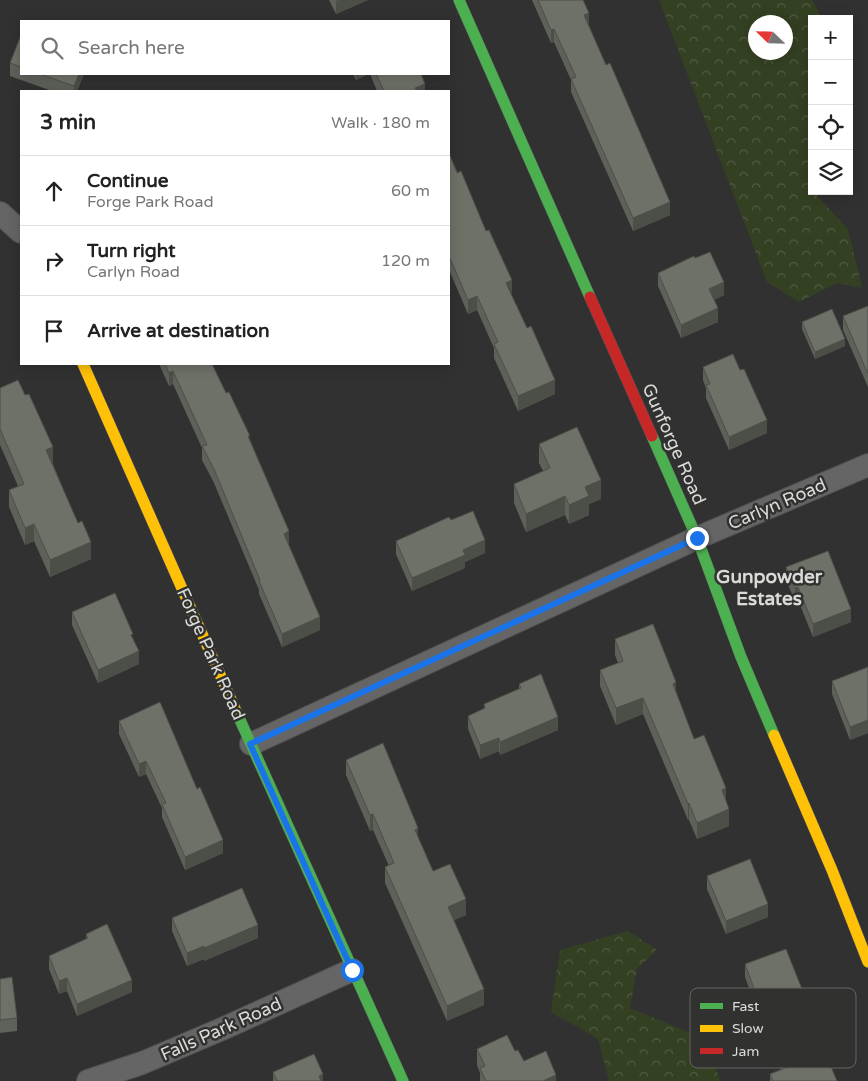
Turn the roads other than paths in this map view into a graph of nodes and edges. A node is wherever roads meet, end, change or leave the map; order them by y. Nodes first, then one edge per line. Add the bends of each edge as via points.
1 (459, 0) edge
2 (0, 213) edge
3 (20, 231) edge
4 (83, 365) edge
5 (868, 465) edge
6 (697, 538) junction
7 (250, 744) junction
8 (868, 962) edge
9 (352, 970) junction
10 (88, 1081) edge
11 (403, 1081) edge

1 - 6 street, Gunforge Road
2 - 3 street
4 - 7 street, Forge Park Road
5 - 6 street, Carlyn Road
6 - 7 street, Carlyn Road
6 - 8 street, Gunforge Road via 741,657
7 - 9 street, Forge Park Road
9 - 10 street, Falls Park Road via 142,1064
9 - 11 street, Forge Park Road

